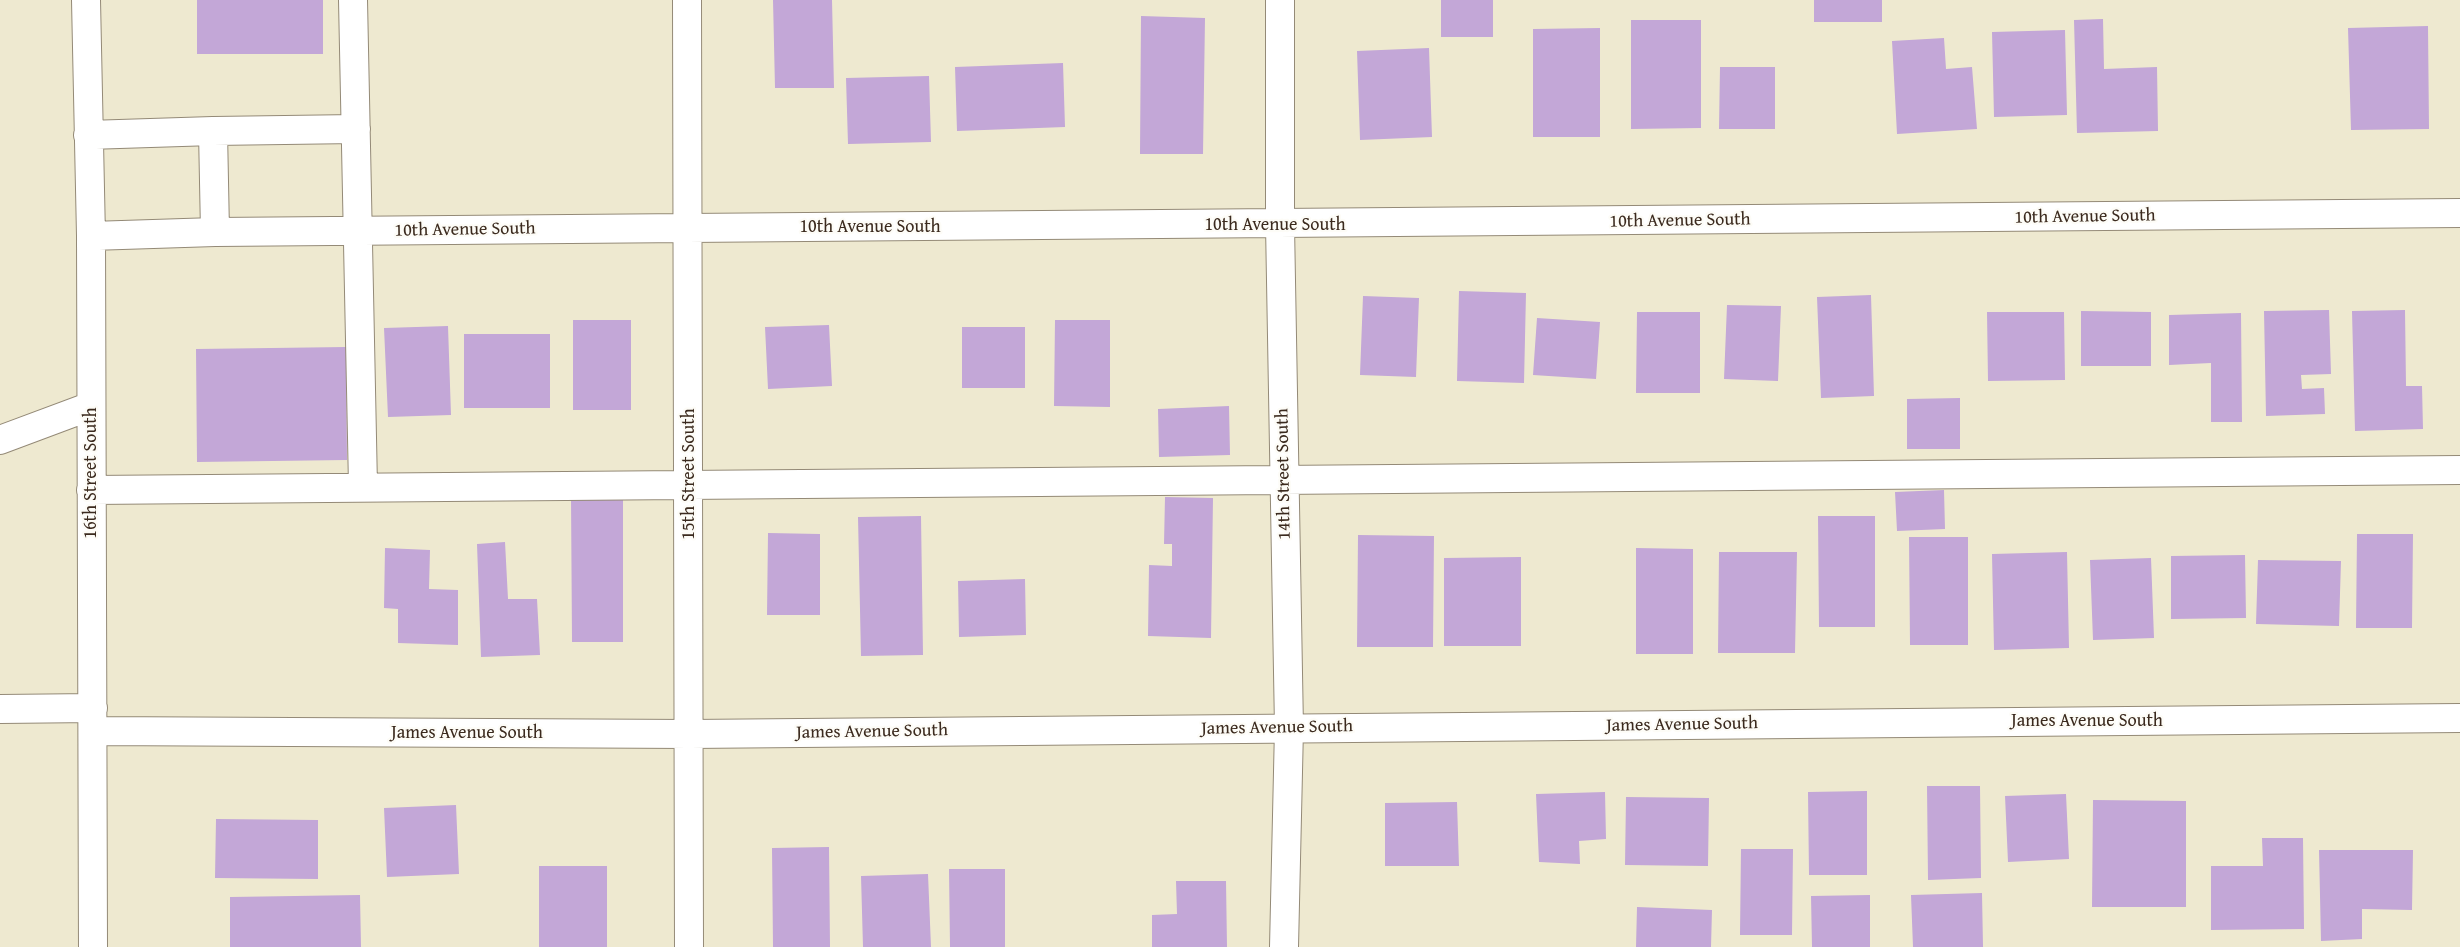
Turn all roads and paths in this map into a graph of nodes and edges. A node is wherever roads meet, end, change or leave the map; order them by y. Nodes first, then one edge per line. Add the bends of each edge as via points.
1 (86, 0) edge
2 (354, 0) edge
3 (687, 0) edge
4 (1280, 0) edge
5 (356, 129) junction
6 (213, 131) junction
7 (88, 135) junction
8 (2460, 213) edge
9 (1280, 224) junction
10 (687, 228) junction
11 (357, 231) junction
12 (215, 232) junction
13 (91, 236) junction
14 (91, 406) junction
15 (0, 440) edge
16 (2460, 470) edge
17 (1284, 481) junction
18 (689, 483) junction
19 (363, 486) junction
20 (91, 490) junction
21 (0, 708) edge
22 (2460, 718) edge
23 (94, 719) junction
24 (1289, 728) junction
25 (690, 734) junction
26 (93, 947) edge
27 (689, 947) edge
28 (1284, 947) edge

1 - 7 street, 16th Street South
2 - 5 street
3 - 10 street, 15th Street South
4 - 9 street, 14th Street South
5 - 6 street
5 - 11 street
6 - 7 street
6 - 12 street
7 - 13 street, 16th Street South
8 - 9 street, 10th Avenue South
9 - 10 street, 10th Avenue South
9 - 17 street, 14th Street South
10 - 11 street, 10th Avenue South
10 - 18 street, 15th Street South
11 - 12 street, 10th Avenue South
11 - 19 street
12 - 13 street, 10th Avenue South
13 - 14 street, 16th Street South
14 - 15 street
14 - 20 street, 16th Street South
16 - 17 street
17 - 18 street
17 - 24 street, 14th Street South
18 - 19 street
18 - 25 street, 15th Street South
19 - 20 street
20 - 23 street, 16th Street South
21 - 23 street, James Avenue South
22 - 24 street, James Avenue South
23 - 25 street, James Avenue South
23 - 26 street, 16th Street South
24 - 25 street, James Avenue South
24 - 28 street, 14th Street South
25 - 27 street, 15th Street South

